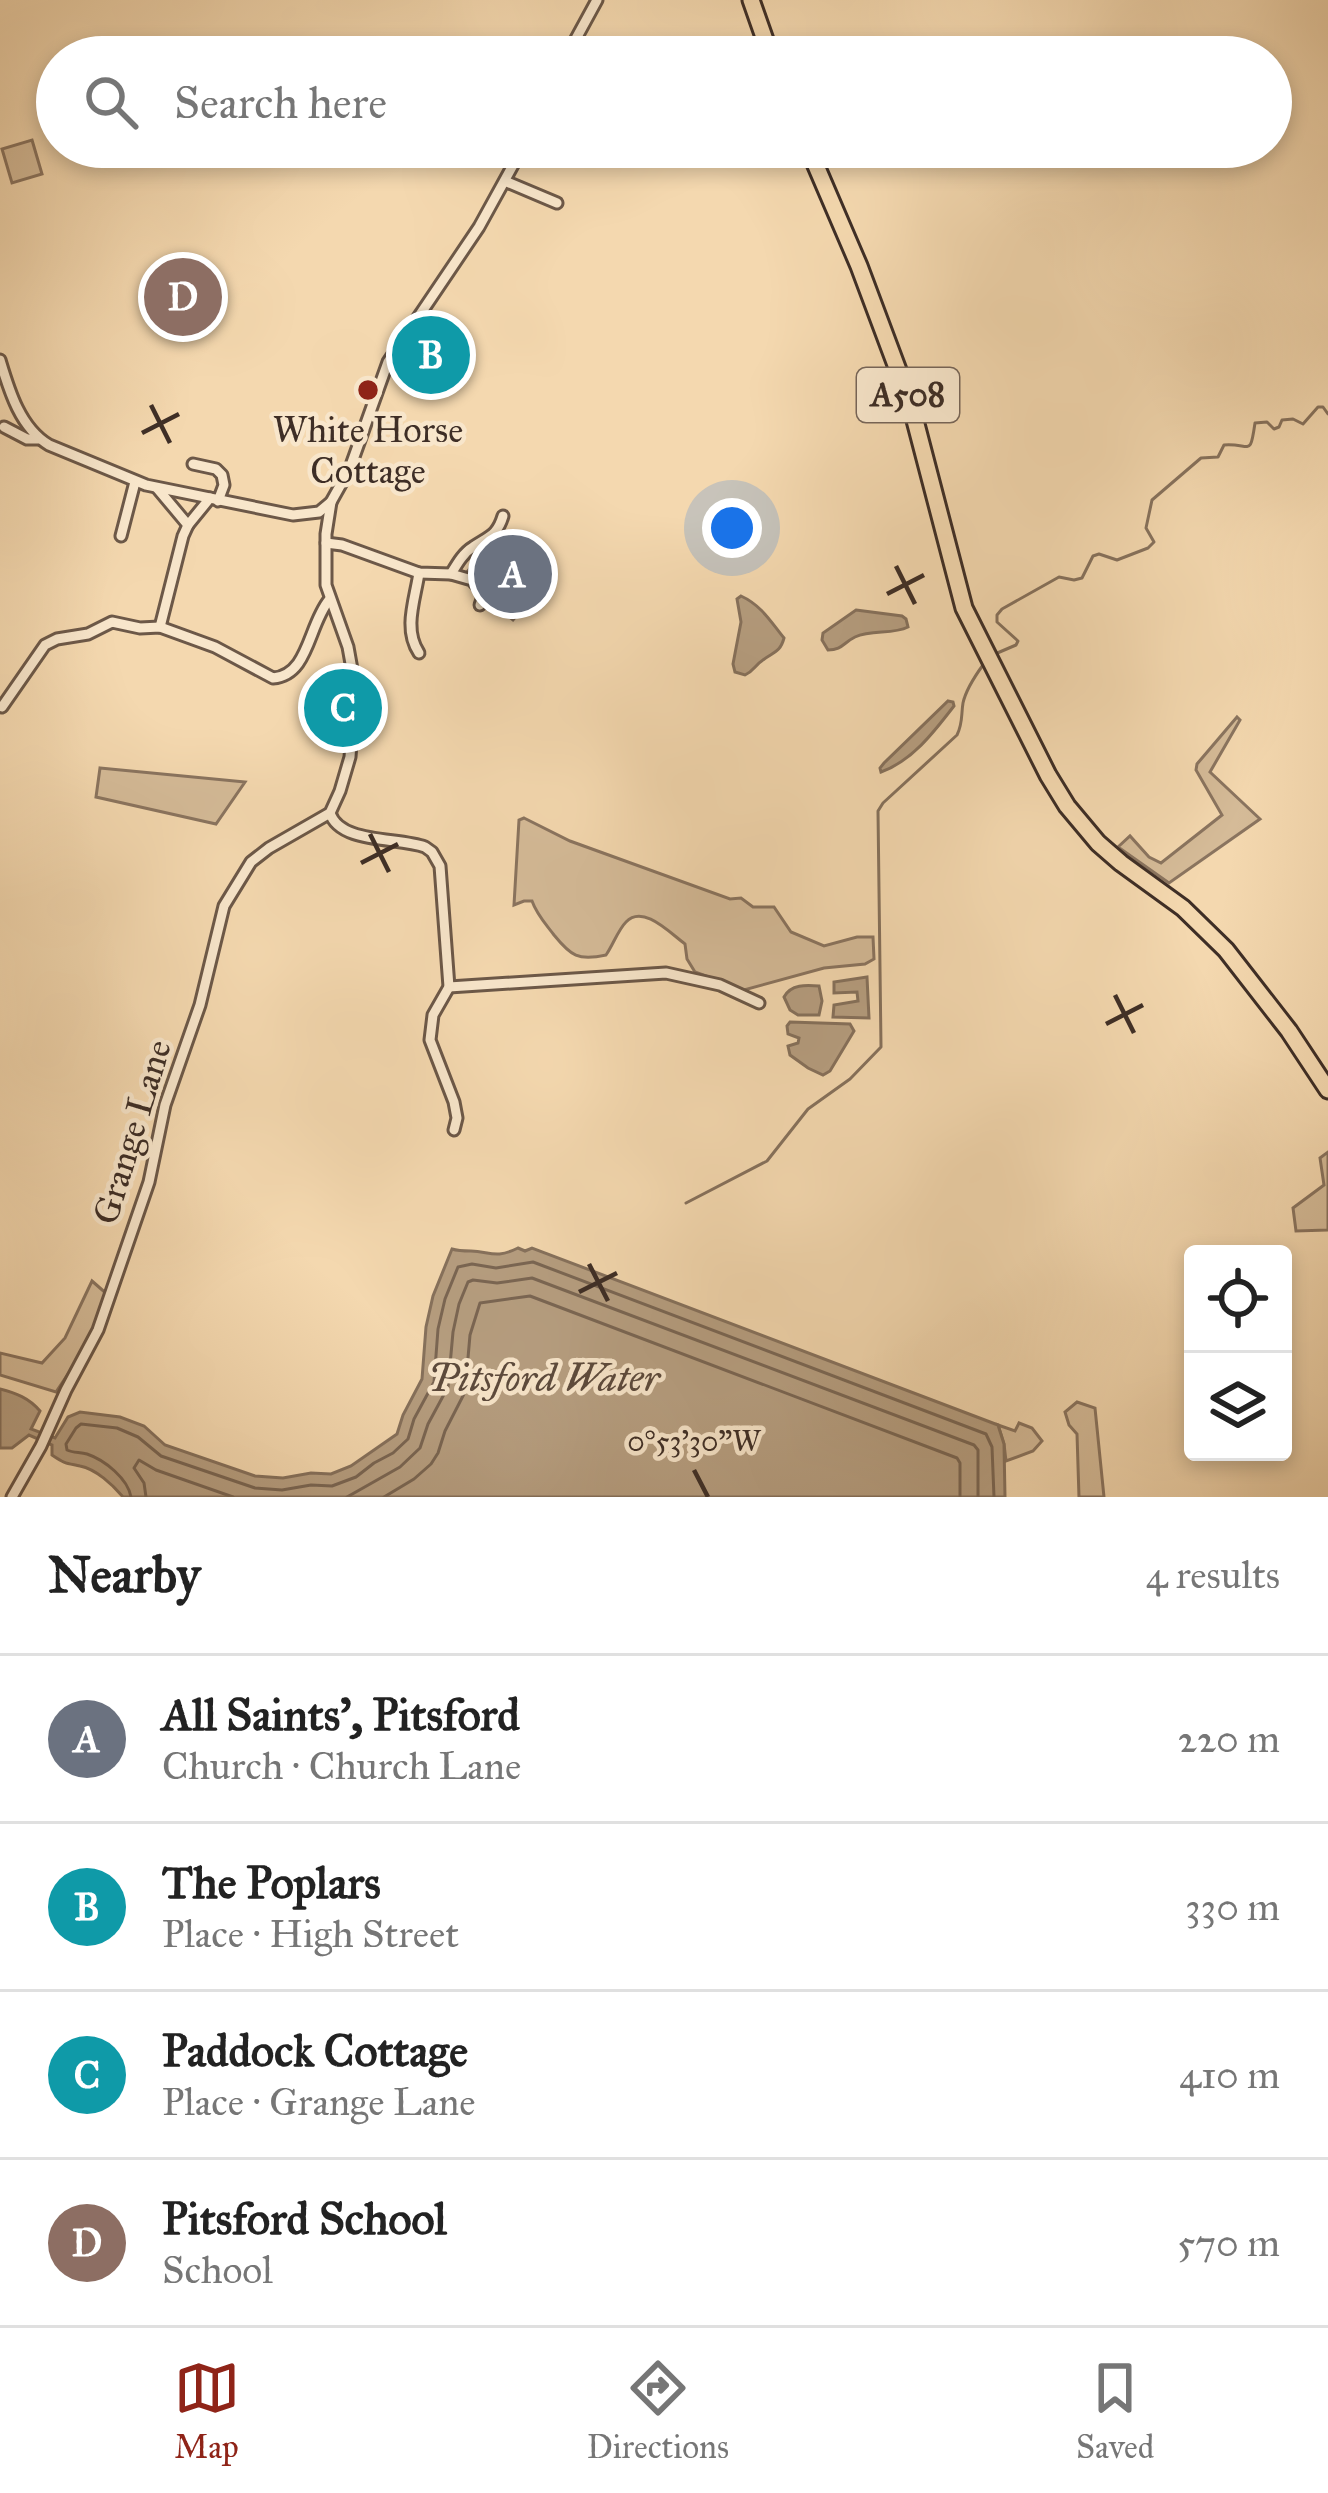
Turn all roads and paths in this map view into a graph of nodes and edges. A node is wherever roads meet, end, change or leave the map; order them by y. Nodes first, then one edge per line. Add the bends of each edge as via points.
1 (597, 0) edge
2 (752, 0) edge
3 (577, 36) edge
4 (764, 36) edge
5 (514, 168) edge
6 (817, 168) edge
7 (507, 182) junction
8 (557, 202) dead end
9 (0, 360) edge
10 (4, 427) dead end
11 (39, 439) junction
12 (193, 464) dead end
13 (135, 482) junction
14 (157, 488) junction
15 (214, 500) junction
16 (331, 502) junction
17 (302, 516) junction
18 (502, 516) dead end
19 (188, 525) junction
20 (121, 536) dead end
21 (326, 538) junction
22 (419, 573) junction
23 (451, 574) junction
24 (329, 599) junction
25 (480, 605) dead end
26 (160, 627) junction
27 (419, 653) dead end
28 (2, 706) edge
29 (330, 813) junction
30 (449, 987) junction
31 (759, 1003) dead end
32 (1328, 1090) edge
33 (454, 1130) dead end
34 (12, 1497) edge

1 - 3 street
2 - 4 highway
5 - 7 street
6 - 32 highway, A508 via 911,405 970,625 1048,775 1098,843 1226,950
7 - 8 street
7 - 16 street via 388,362
9 - 11 street
10 - 11 street
11 - 13 street
12 - 15 street via 222,475
13 - 14 street
13 - 20 street
14 - 15 street
14 - 19 street
15 - 17 street
15 - 19 street
16 - 17 street
16 - 21 street
17 - 21 street
18 - 23 street via 499,530 468,549
19 - 26 street
21 - 22 street
21 - 24 street
22 - 23 street
22 - 27 street via 409,629
23 - 25 street via 472,580 484,594
24 - 26 street via 298,667 283,677
24 - 29 street via 355,686 350,757
26 - 28 street via 112,622 50,642
29 - 30 street via 344,831 416,843 437,859
29 - 34 street, Grange Lane via 251,862 224,906 149,1182 98,1330
30 - 31 street via 666,973
30 - 33 street via 430,1040 454,1102

